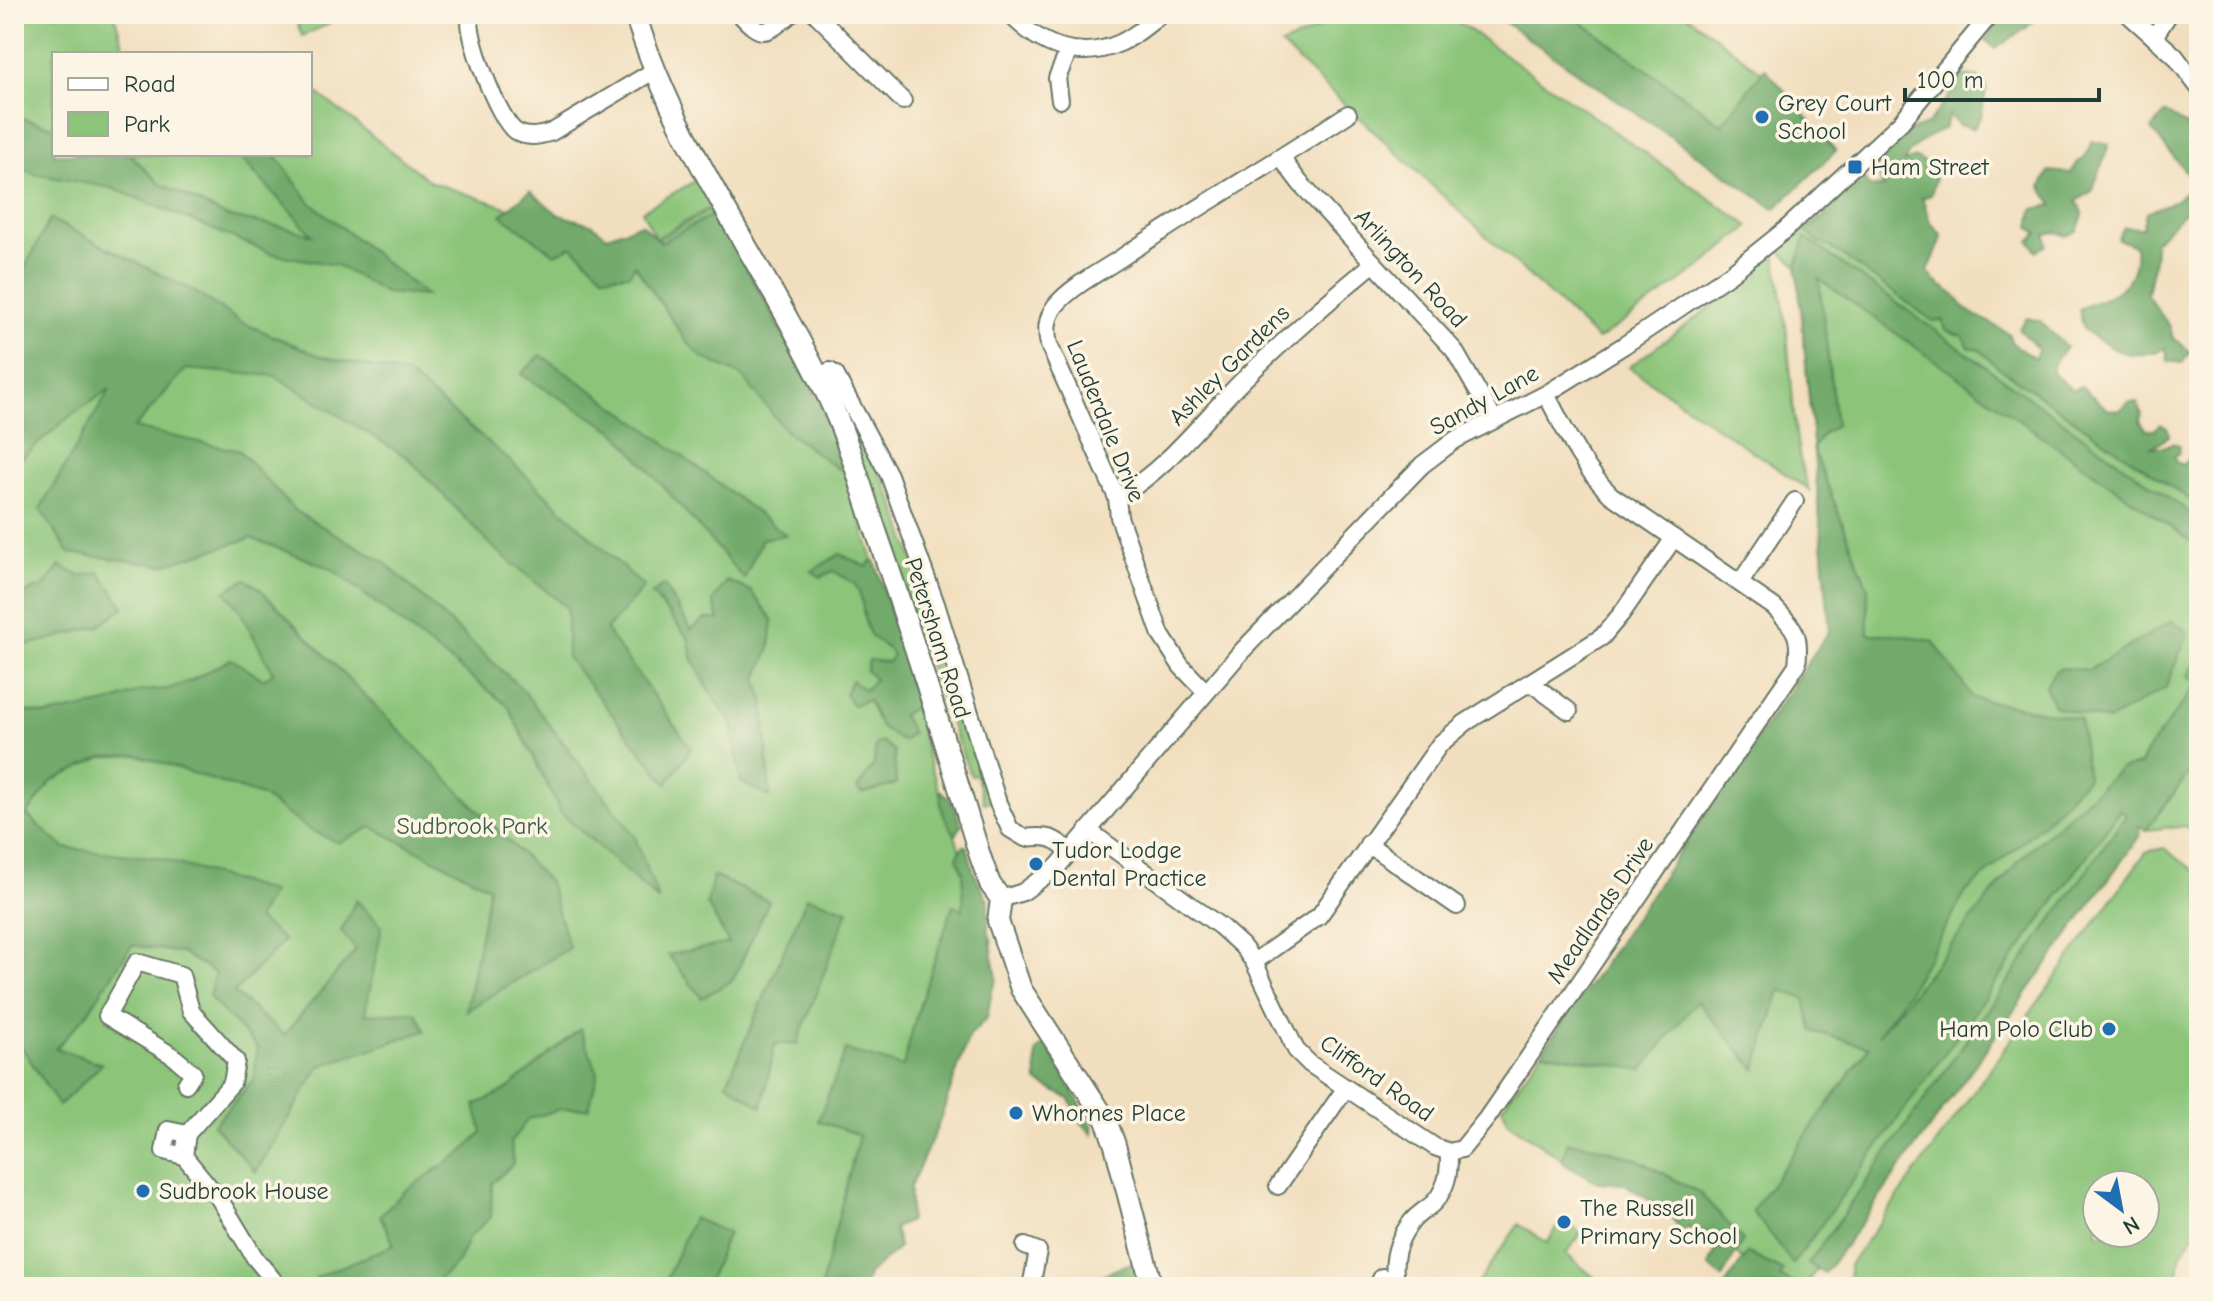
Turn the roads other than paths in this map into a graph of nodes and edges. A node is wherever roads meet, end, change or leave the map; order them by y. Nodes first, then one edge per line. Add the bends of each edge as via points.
1 (471, 14) edge
2 (635, 14) edge
3 (740, 14) edge
4 (791, 14) edge
5 (816, 14) edge
6 (1010, 14) edge
7 (1162, 14) edge
8 (1991, 14) edge
9 (2128, 14) edge
10 (2169, 14) edge
11 (2154, 37) junction
12 (1069, 50) junction
13 (655, 70) junction
14 (2199, 88) edge
15 (1060, 100) dead end
16 (903, 101) dead end
17 (1348, 114) dead end
18 (1281, 158) junction
19 (1374, 263) junction
20 (818, 377) junction
21 (1546, 394) junction
22 (1493, 418) junction
23 (1117, 498) junction
24 (1795, 501) dead end
25 (1674, 538) junction
26 (1740, 583) junction
27 (1531, 683) junction
28 (1206, 692) junction
29 (1569, 711) dead end
30 (1089, 831) junction
31 (1368, 844) junction
32 (1071, 853) junction
33 (1001, 899) junction
34 (1457, 906) dead end
35 (1254, 962) junction
36 (186, 1084) dead end
37 (1345, 1089) junction
38 (1449, 1152) junction
39 (1278, 1186) dead end
40 (1025, 1246) dead end
41 (1383, 1277) edge
42 (279, 1287) edge
43 (1031, 1287) edge
44 (1152, 1287) edge
45 (1397, 1287) edge

1 - 13 street via 469,31 498,106 512,129 524,136 552,132
2 - 13 main road, Petersham Road
3 - 4 street via 764,32
5 - 16 street
6 - 12 street via 1041,41
7 - 12 street via 1120,43
8 - 21 street, Sandy Lane via 1901,122 1785,230 1730,274
9 - 11 street
10 - 11 street
11 - 14 street
12 - 15 street via 1057,78
13 - 20 main road, Petersham Road
17 - 18 street, Lauderdale Drive
18 - 19 street, Arlington Road
18 - 23 street, Lauderdale Drive via 1074,290 1056,305 1048,321 1049,345
19 - 22 street, Arlington Road via 1454,350
19 - 23 street, Ashley Gardens via 1240,383 1176,454
20 - 32 street via 835,374 889,475 1010,829 1020,837 1053,837
20 - 33 main road, Petersham Road via 854,464 986,873
21 - 22 street, Sandy Lane
21 - 25 street, Meadlands Drive via 1592,477
22 - 28 street, Sandy Lane via 1422,465
23 - 28 street, Lauderdale Drive via 1161,635
24 - 26 street
25 - 26 street, Meadlands Drive
25 - 27 street via 1602,637
26 - 38 street, Meadlands Drive via 1794,627 1800,642 1797,665 1487,1118 1462,1149
27 - 29 street
27 - 31 street via 1440,744
28 - 30 street, Sandy Lane
30 - 32 street, Sandy Lane
30 - 35 street, Clifford Road via 1221,927
31 - 34 street
31 - 35 street via 1319,916
32 - 33 street, Sandy Lane via 1031,887
33 - 44 main road, Petersham Road via 998,921 1021,989 1111,1132
35 - 37 street, Clifford Road via 1296,1050
36 - 42 street via 193,1073 107,1016 137,962 181,975 191,1011 236,1061 232,1083 187,1134 184,1156
37 - 38 street, Clifford Road
37 - 39 street
38 - 41 street via 1442,1193 1413,1220
40 - 43 street via 1038,1251
41 - 45 street

